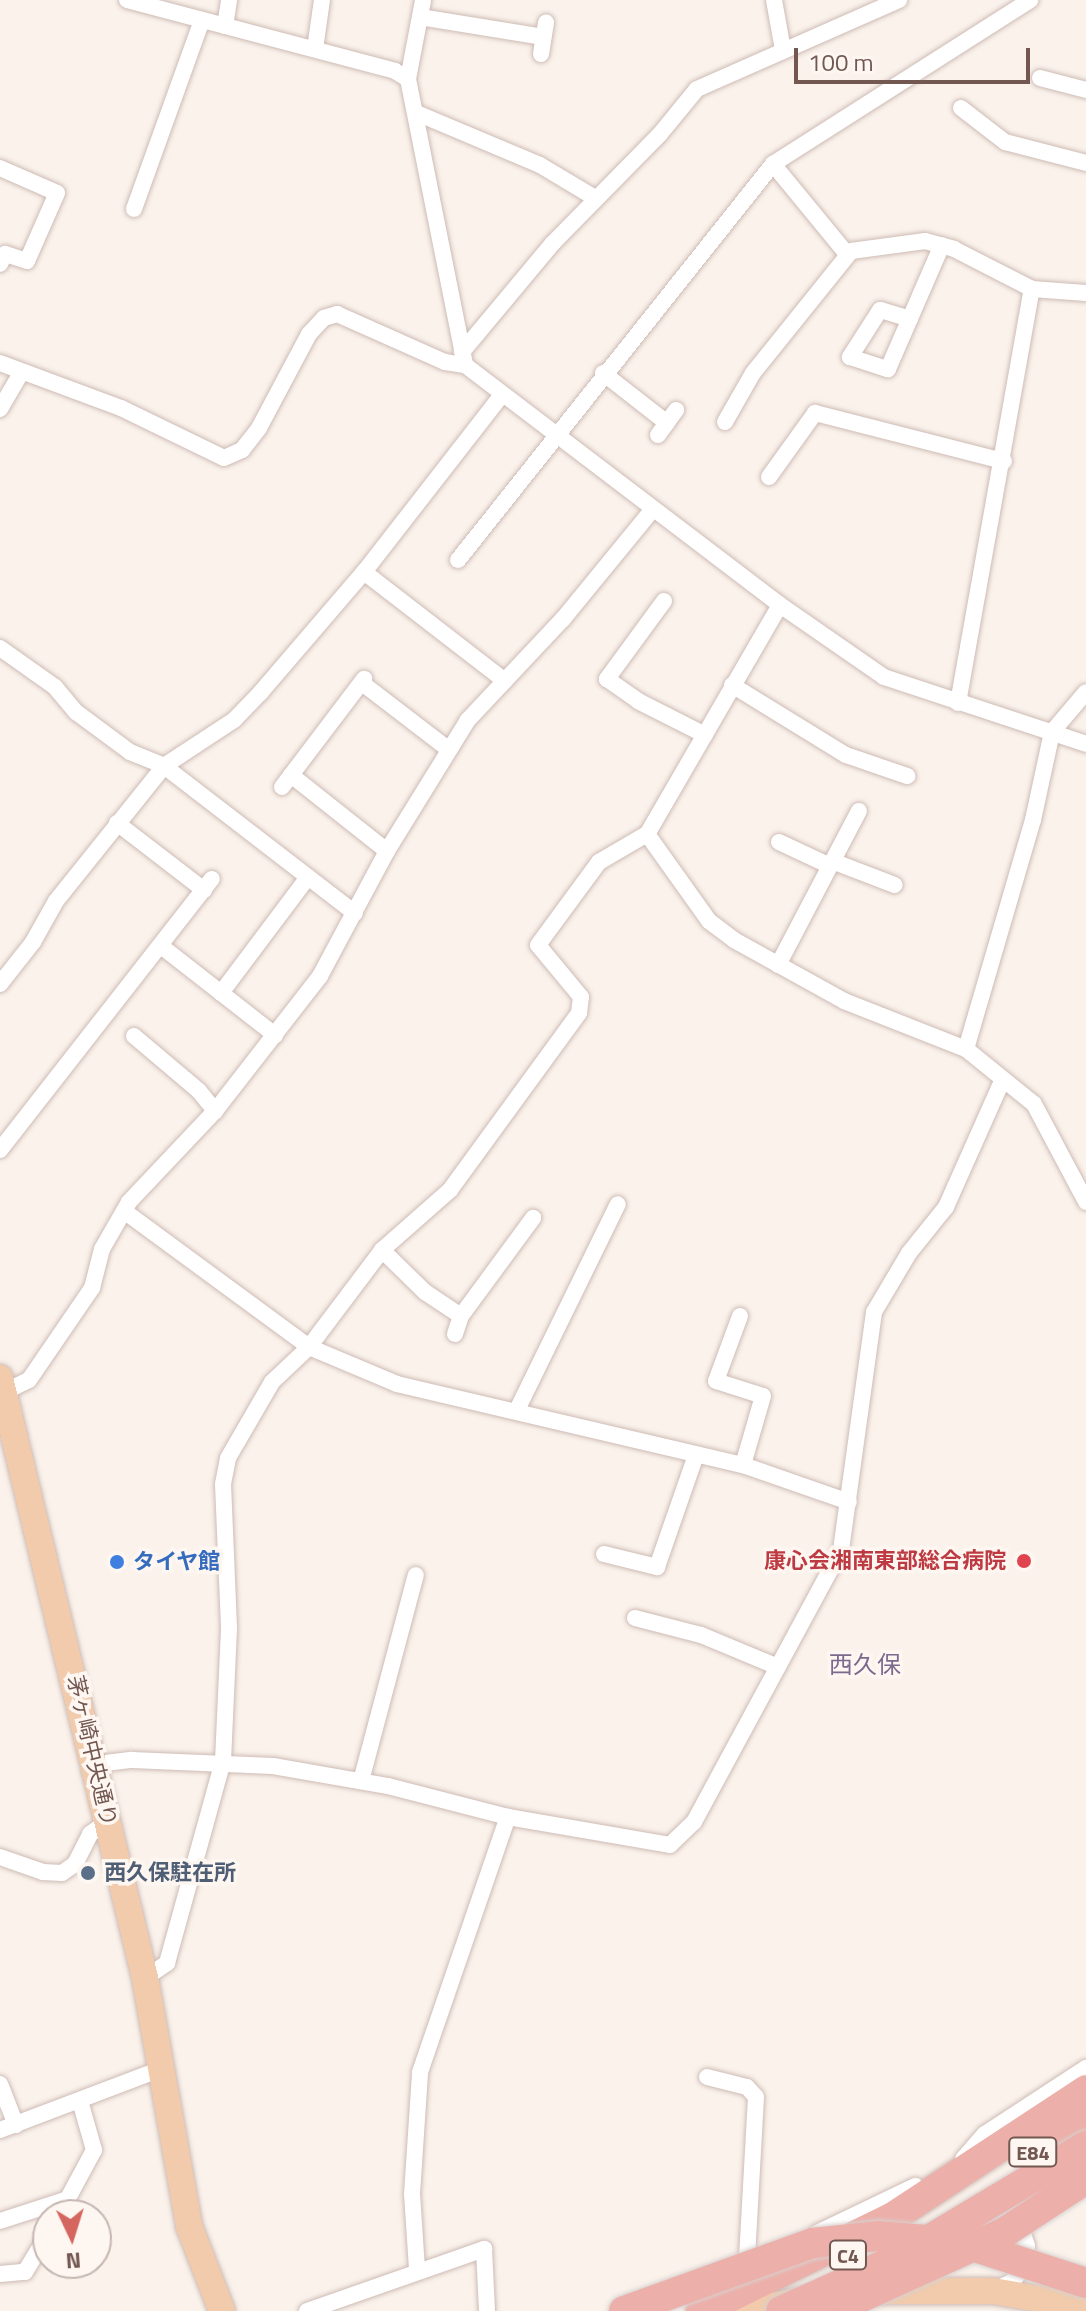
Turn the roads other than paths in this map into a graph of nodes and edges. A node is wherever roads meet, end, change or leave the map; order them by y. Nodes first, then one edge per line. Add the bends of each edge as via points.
1 (127, 0) edge
2 (229, 0) edge
3 (322, 0) edge
4 (774, 0) edge
5 (899, 0) edge
6 (1030, 0) edge
7 (422, 8) edge
8 (202, 20) junction
9 (225, 26) junction
10 (543, 38) dead end
11 (315, 49) junction
12 (783, 50) junction
13 (1040, 78) dead end
14 (408, 79) junction
15 (1086, 90) edge
16 (961, 108) dead end
17 (419, 114) junction
18 (1086, 163) edge
19 (773, 164) junction
20 (0, 168) edge
21 (595, 198) junction
22 (134, 209) dead end
23 (942, 245) junction
24 (847, 254) junction
25 (0, 264) edge
26 (1032, 289) junction
27 (1086, 293) edge
28 (910, 319) dead end
29 (463, 358) junction
30 (0, 363) edge
31 (21, 373) junction
32 (603, 373) junction
33 (502, 395) junction
34 (0, 409) edge
35 (725, 422) dead end
36 (667, 423) dead end
37 (556, 434) junction
38 (1004, 461) junction
39 (769, 477) dead end
40 (653, 509) junction
41 (458, 560) dead end
42 (364, 572) junction
43 (664, 601) dead end
44 (780, 605) junction
45 (0, 648) edge
46 (505, 681) junction
47 (732, 685) junction
48 (1086, 692) edge
49 (958, 703) junction
50 (1052, 732) junction
51 (705, 735) junction
52 (1086, 744) edge
53 (448, 749) junction
54 (164, 766) junction
55 (907, 776) dead end
56 (859, 811) dead end
57 (117, 823) junction
58 (647, 834) junction
59 (779, 842) dead end
60 (387, 851) junction
61 (831, 864) junction
62 (308, 877) junction
63 (895, 885) dead end
64 (355, 913) junction
65 (161, 946) junction
66 (778, 965) junction
67 (0, 984) edge
68 (221, 993) junction
69 (275, 1035) junction
70 (134, 1036) dead end
71 (966, 1049) junction
72 (1002, 1081) junction
73 (215, 1111) junction
74 (0, 1150) edge
75 (1086, 1202) edge
76 (618, 1204) dead end
77 (124, 1211) junction
78 (533, 1218) dead end
79 (382, 1250) junction
80 (461, 1316) junction
81 (740, 1316) dead end
82 (455, 1334) dead end
83 (309, 1347) junction
84 (1, 1388) edge
85 (517, 1410) junction
86 (696, 1455) junction
87 (743, 1465) junction
88 (849, 1502) junction
89 (604, 1554) dead end
90 (416, 1575) dead end
91 (635, 1618) dead end
92 (778, 1667) junction
93 (223, 1761) junction
94 (97, 1764) junction
95 (361, 1781) junction
96 (508, 1817) junction
97 (108, 1821) junction
98 (0, 1857) edge
99 (145, 1978) junction
100 (161, 2069) junction
101 (707, 2077) dead end
102 (1081, 2078) edge
103 (0, 2084) edge
104 (80, 2101) junction
105 (1086, 2116) edge
106 (8, 2127) edge
107 (1086, 2130) edge
108 (1086, 2146) edge
109 (1086, 2179) edge
110 (985, 2196) junction
111 (68, 2199) edge
112 (32, 2211) edge
113 (0, 2221) edge
114 (32, 2260) edge
115 (747, 2260) junction
116 (417, 2269) junction
117 (0, 2274) edge
118 (1086, 2283) edge
119 (993, 2291) junction
120 (1086, 2307) edge
121 (625, 2309) edge
122 (222, 2311) edge
123 (307, 2311) edge
124 (487, 2311) edge
125 (606, 2311) edge
126 (701, 2311) edge
127 (711, 2311) edge
128 (744, 2311) edge
129 (781, 2311) edge
130 (829, 2311) edge

1 - 8 street
2 - 9 street
3 - 11 street
4 - 12 street
5 - 12 street
6 - 19 street
7 - 10 street
7 - 14 street
8 - 9 street
8 - 22 street
9 - 11 street
11 - 14 street
12 - 21 street via 697,89
13 - 15 street
14 - 17 street
16 - 18 street via 1005,142
17 - 21 street via 540,165
17 - 29 street
19 - 24 street
19 - 32 street
20 - 25 street via 57,193 27,261 5,254
21 - 29 street
23 - 24 street via 896,241
23 - 26 street
23 - 28 street
24 - 35 street via 753,373
26 - 27 street
26 - 38 street
29 - 31 street via 445,362 337,314 324,318 309,334 259,428 242,450 224,458 121,408
29 - 33 street
30 - 31 street
31 - 34 street
32 - 36 street
32 - 37 street
33 - 37 street
33 - 42 street
37 - 40 street
37 - 41 street
38 - 39 street via 815,413
38 - 49 street
40 - 44 street
40 - 46 street
42 - 46 street
42 - 54 street via 234,720
43 - 51 street via 607,679
44 - 47 street
44 - 49 street via 884,677
45 - 54 street via 130,752
46 - 53 street
47 - 51 street
47 - 55 street via 846,755
48 - 50 street
49 - 50 street
50 - 52 street
50 - 71 street via 1033,820
51 - 58 street
53 - 60 street
53 - 60 street via 363,681 287,781
54 - 57 street
54 - 62 street
56 - 61 street
57 - 65 street via 208,884
57 - 67 street
58 - 66 street via 709,921
58 - 79 street via 599,862 538,945 581,997 579,1013 450,1190
59 - 61 street
60 - 64 street
61 - 63 street
61 - 66 street
62 - 64 street
62 - 68 street
64 - 69 street via 320,976
65 - 68 street
65 - 74 street
66 - 71 street via 844,1001
68 - 69 street
69 - 73 street
70 - 73 street
71 - 72 street
72 - 75 street via 1034,1104
72 - 88 street via 946,1207 909,1253 874,1312
73 - 77 street
76 - 85 street
77 - 83 street
77 - 84 street via 102,1249 92,1288 65,1332 29,1380
78 - 80 street
79 - 80 street via 425,1292
79 - 83 street
80 - 82 street
81 - 87 street via 716,1381 763,1396
83 - 85 street via 397,1384
83 - 93 street via 272,1382 228,1458 223,1484 229,1627
84 - 94 main road, 茅ヶ崎中央通り
85 - 86 street
86 - 87 street
86 - 89 street via 657,1567
87 - 88 street
88 - 92 street via 841,1550
90 - 95 street
91 - 92 street via 701,1635
92 - 96 street via 694,1822 670,1845
93 - 94 street
93 - 95 street
93 - 99 street via 167,1963
94 - 97 main road, 茅ヶ崎中央通り
95 - 96 street
96 - 116 street via 420,2072 412,2178
97 - 98 street via 90,1834 75,1864 62,1873
97 - 99 main road, 茅ヶ崎中央通り
99 - 100 main road, 茅ヶ崎中央通り
100 - 104 street
100 - 122 main road, 茅ヶ崎中央通り via 189,2226
101 - 115 street via 747,2087 756,2097
102 - 115 street via 985,2134 962,2161 865,2214
102 - 126 highway, bridge via 893,2217
103 - 106 street
104 - 106 street
104 - 111 street via 94,2150
105 - 110 highway, E84
107 - 119 street via 1010,2189 1027,2246 1017,2276
108 - 110 highway, E84, bridge
109 - 130 highway, bridge via 1005,2232
110 - 127 highway, C4, bridge
110 - 129 highway, C4, bridge via 897,2259
112 - 113 street
114 - 117 street via 25,2272
115 - 121 street
116 - 123 street
116 - 124 street via 484,2249
118 - 121 highway, C4, bridge via 971,2244 878,2236 813,2243
119 - 120 main road
119 - 128 main road via 931,2287 837,2295
121 - 125 street

